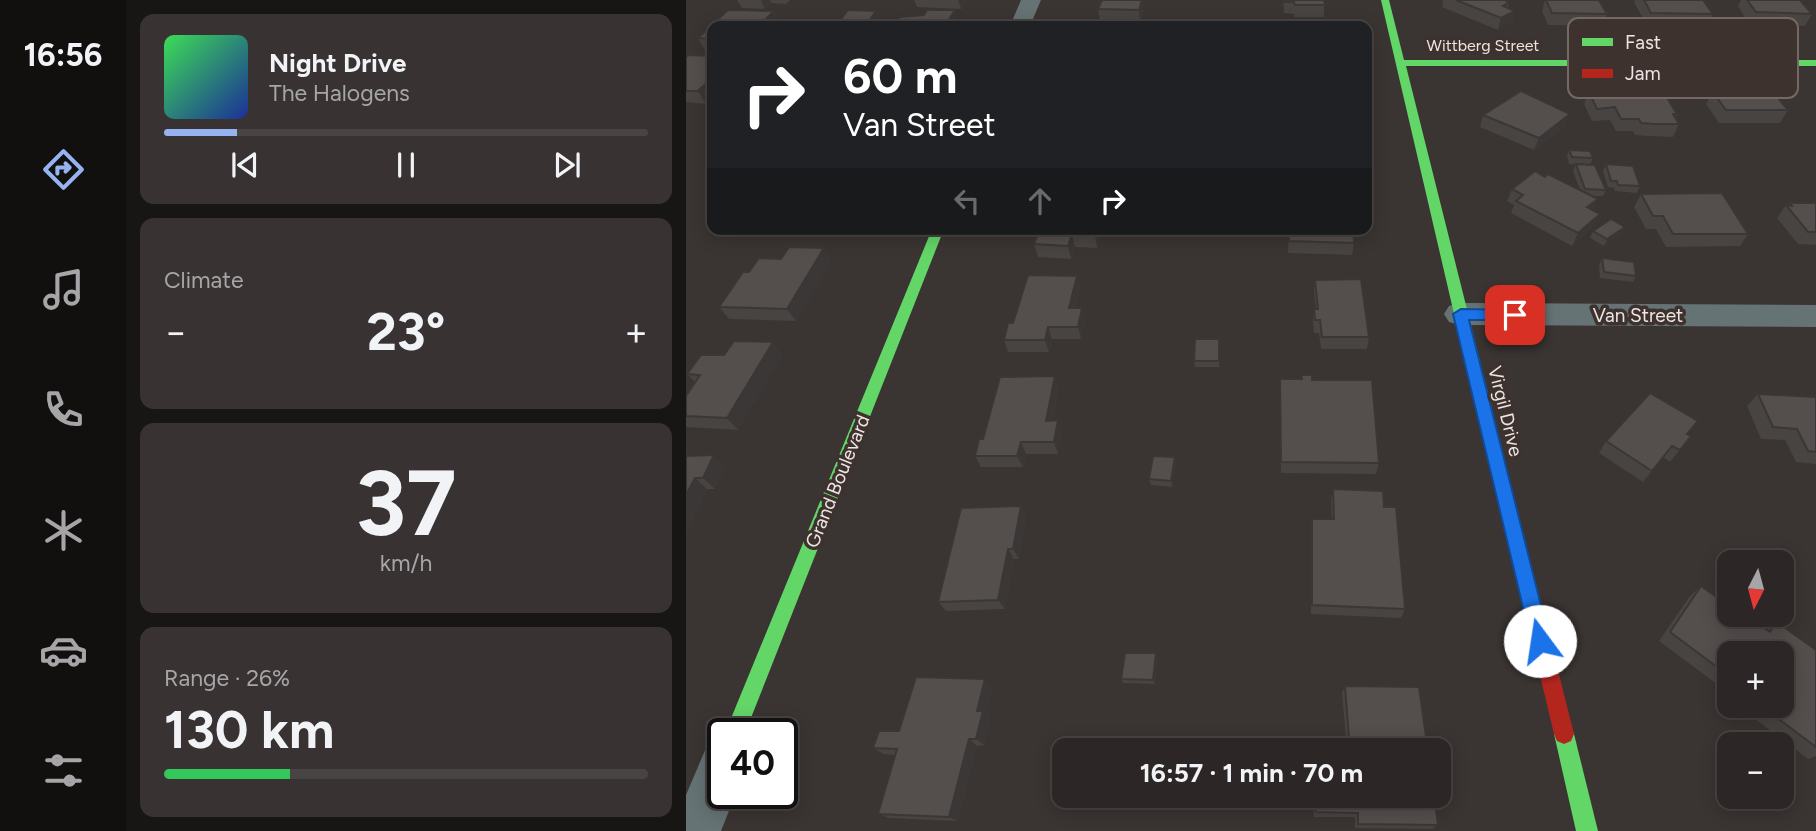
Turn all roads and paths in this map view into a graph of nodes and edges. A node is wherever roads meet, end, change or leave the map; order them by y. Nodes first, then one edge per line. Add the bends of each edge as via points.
1 (1031, 0) edge
2 (1385, 0) edge
3 (1022, 21) edge
4 (1402, 63) junction
5 (1568, 63) edge
6 (1798, 63) edge
7 (1816, 63) edge
8 (937, 235) edge
9 (1461, 314) junction
10 (1816, 316) edge
11 (741, 718) edge
12 (707, 804) edge
13 (696, 831) edge
14 (1587, 831) edge

1 - 3 street
2 - 4 street, Virgil Drive
4 - 5 street, Wittberg Street
4 - 9 street, Virgil Drive
6 - 7 street, Wittberg Street
8 - 11 street, Grand Boulevard
9 - 10 street, Van Street
9 - 14 street, Virgil Drive
12 - 13 street

